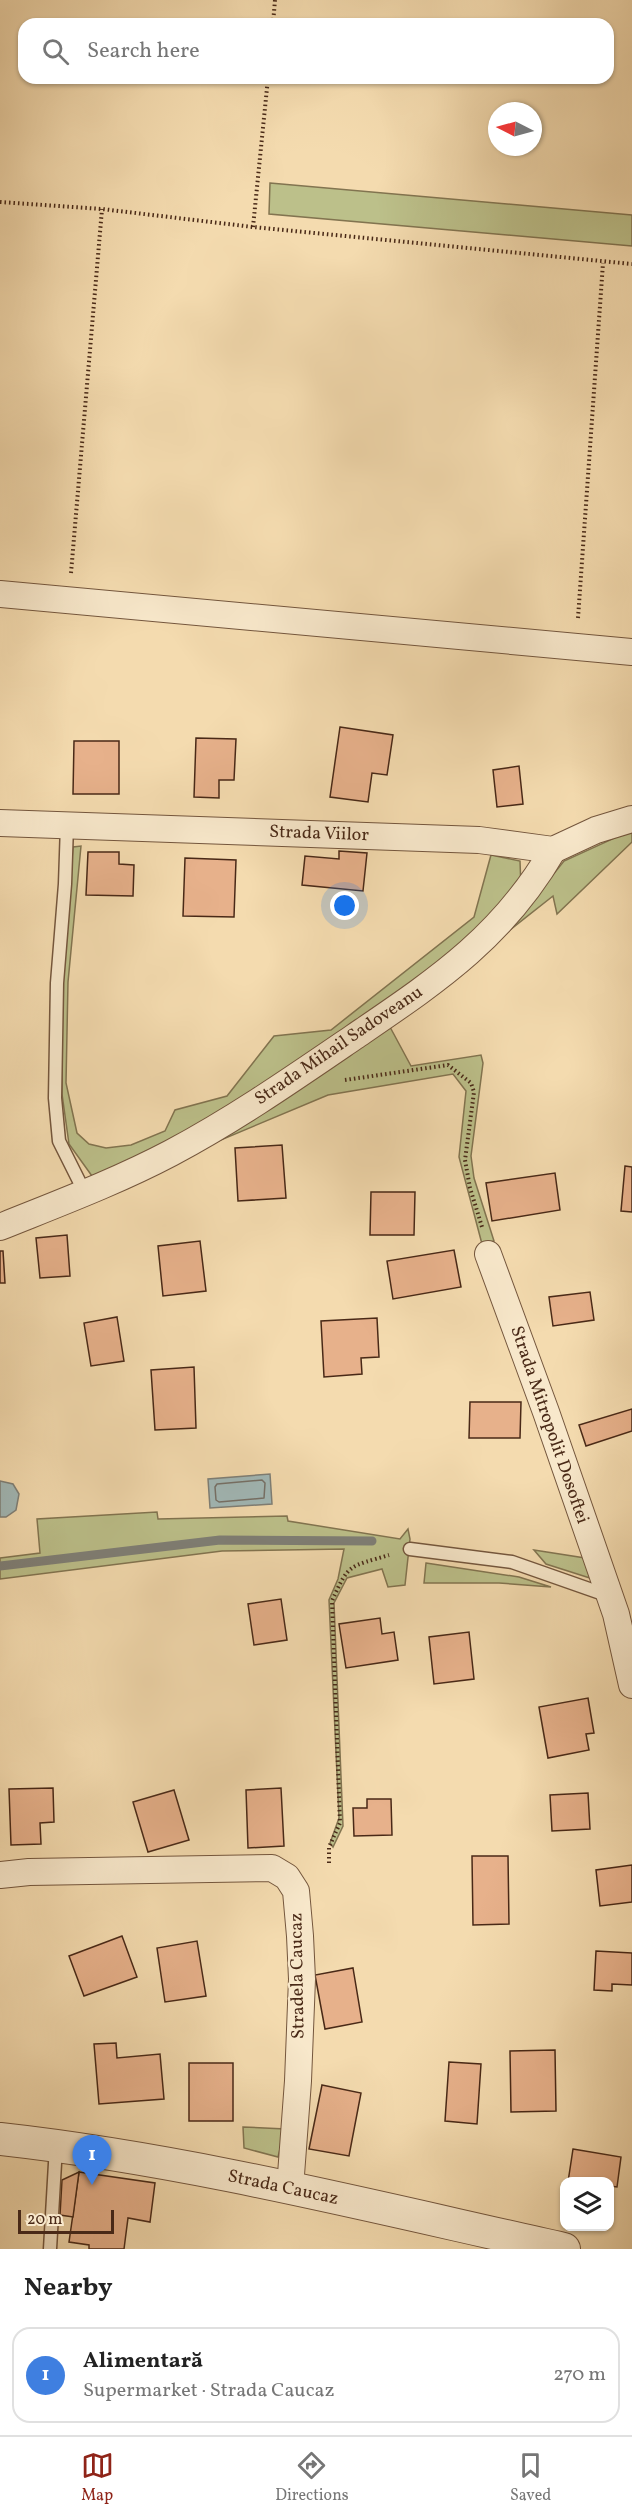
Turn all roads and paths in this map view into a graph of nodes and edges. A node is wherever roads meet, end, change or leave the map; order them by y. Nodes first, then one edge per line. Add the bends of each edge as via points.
1 (275, 0) edge
2 (274, 18) edge
3 (267, 84) edge
4 (0, 202) edge
5 (102, 209) junction
6 (253, 227) junction
7 (603, 263) junction
8 (632, 264) edge
9 (0, 594) edge
10 (68, 601) junction
11 (576, 646) junction
12 (632, 652) edge
13 (632, 819) edge
14 (0, 823) edge
15 (67, 825) junction
16 (554, 850) junction
17 (335, 1085) dead end
18 (85, 1193) junction
19 (0, 1227) edge
20 (488, 1254) joint
21 (410, 1549) joint
22 (619, 1609) edge
23 (632, 1685) edge
24 (329, 1863) dead end
25 (0, 1875) edge
26 (0, 2139) edge
27 (56, 2145) junction
28 (290, 2188) junction
29 (50, 2249) edge
30 (564, 2249) edge

1 - 2 path
3 - 6 path
4 - 5 path
5 - 6 path
5 - 10 path
6 - 7 path
7 - 8 path
7 - 11 path
9 - 10 street
10 - 11 street
11 - 12 street
13 - 16 street via 596,830
14 - 15 street, Strada Viilor
15 - 16 street, Strada Viilor via 479,840
15 - 18 lane via 57,983 55,1098 59,1141
16 - 18 street, Strada Mihail Sadoveanu via 534,883 502,922 461,961 231,1119 169,1154
17 - 20 path via 448,1065 471,1083 474,1092 465,1160
18 - 19 street, Strada Mihail Sadoveanu
20 - 22 street, Strada Mitropolit Dosoftei
21 - 22 lane via 512,1562
21 - 24 path via 351,1566 332,1601 340,1823 329,1847
22 - 23 street, Strada Mitropolit Dosoftei
25 - 28 street, Stradela Caucaz via 272,1868 287,1876 296,1891 302,1979
26 - 27 street, Strada Caucaz
27 - 28 street, Strada Caucaz
27 - 29 lane
28 - 30 street, Strada Caucaz

